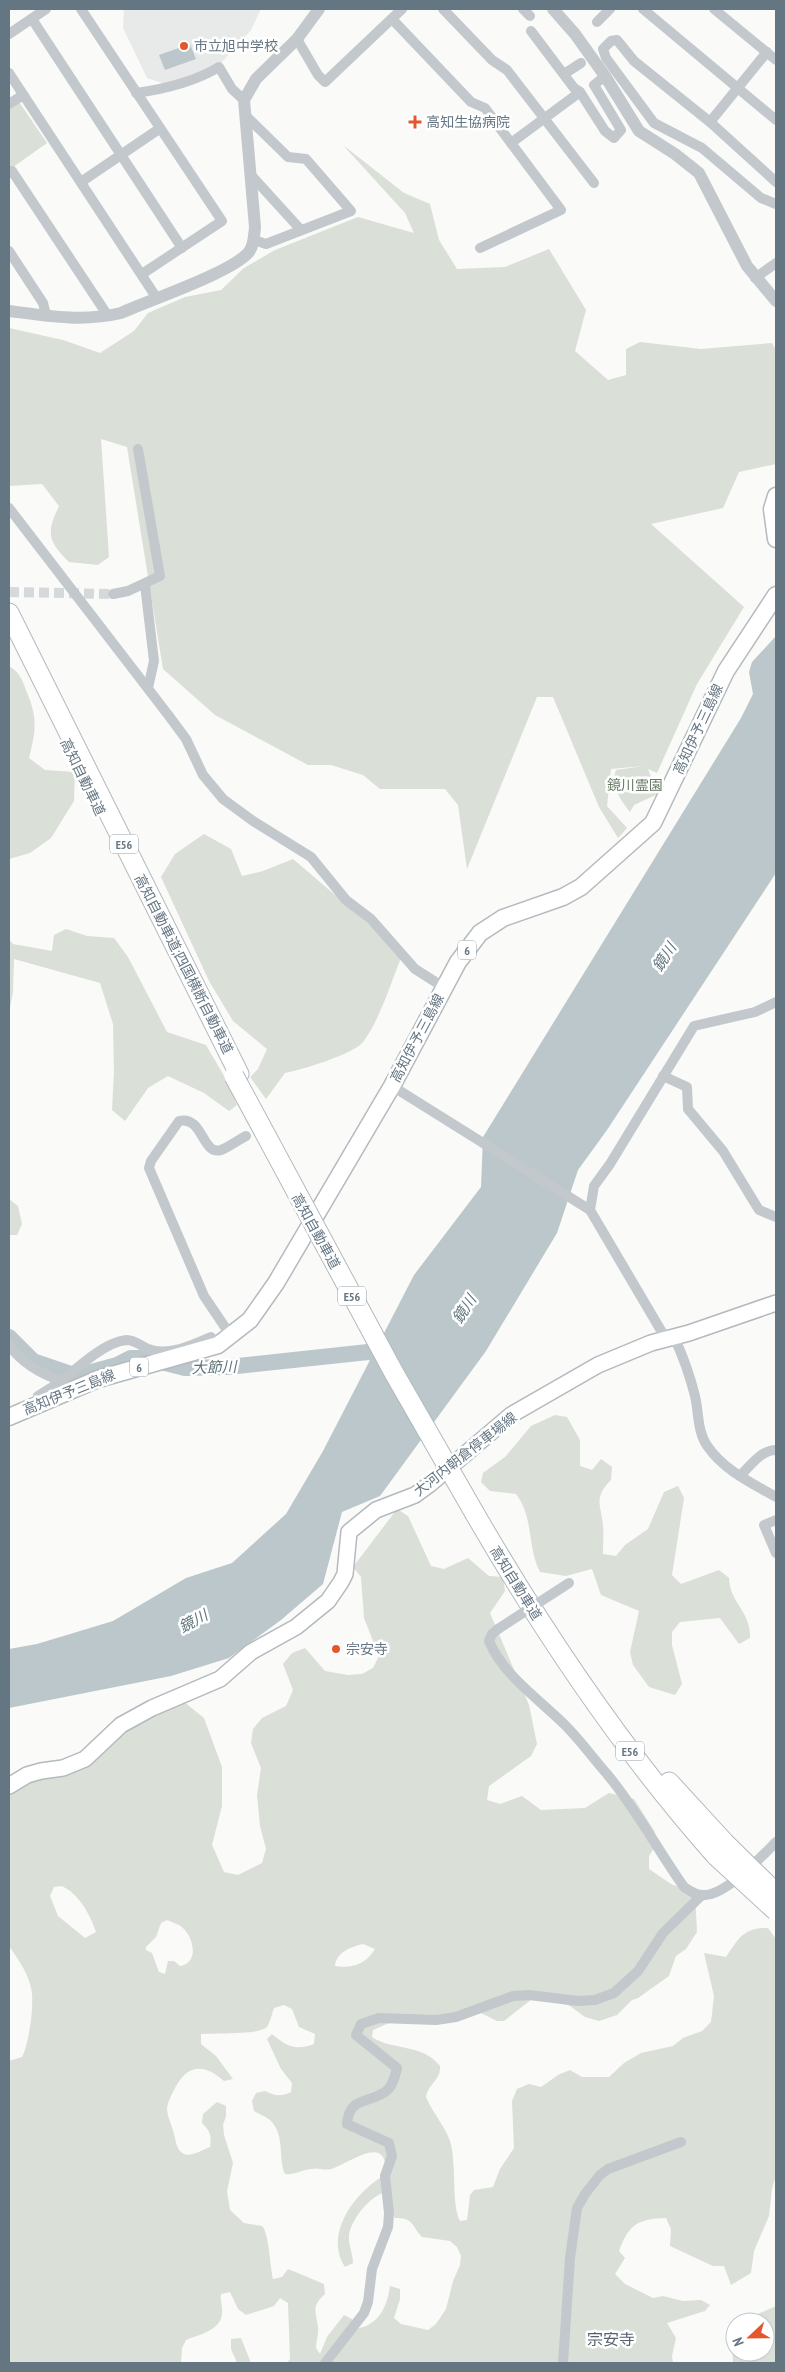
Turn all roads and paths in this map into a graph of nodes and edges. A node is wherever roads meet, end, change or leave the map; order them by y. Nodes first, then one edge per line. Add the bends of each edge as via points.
1 (46, 9) edge
2 (81, 9) edge
3 (319, 9) edge
4 (401, 9) edge
5 (443, 9) edge
6 (553, 9) edge
7 (610, 9) edge
8 (643, 9) edge
9 (714, 9) edge
10 (32, 19) junction
11 (392, 19) junction
12 (597, 22) dead end
13 (531, 31) dead end
14 (9, 34) edge
15 (297, 39) junction
16 (768, 52) junction
17 (776, 60) edge
18 (581, 63) dead end
19 (9, 73) edge
20 (564, 74) junction
21 (605, 76) junction
22 (737, 88) junction
23 (580, 92) junction
24 (136, 93) junction
25 (23, 95) junction
26 (244, 100) junction
27 (9, 104) edge
28 (246, 116) junction
29 (544, 118) junction
30 (776, 120) edge
31 (710, 122) junction
32 (159, 129) junction
33 (511, 143) junction
34 (121, 155) junction
35 (9, 173) edge
36 (251, 176) junction
37 (81, 182) junction
38 (776, 182) edge
39 (594, 183) dead end
40 (776, 204) edge
41 (302, 230) junction
42 (254, 240) junction
43 (182, 248) junction
44 (480, 248) dead end
45 (9, 251) edge
46 (776, 263) edge
47 (142, 274) junction
48 (755, 278) junction
49 (156, 297) junction
50 (776, 301) edge
51 (9, 311) edge
52 (46, 316) junction
53 (108, 316) junction
54 (138, 449) dead end
55 (776, 496) edge
56 (9, 508) edge
57 (776, 539) edge
58 (145, 585) junction
59 (113, 594) tunnel mouth
60 (776, 595) edge
61 (9, 613) edge
62 (9, 629) edge
63 (148, 688) junction
64 (445, 988) junction
65 (776, 1002) edge
66 (236, 1075) junction
67 (664, 1076) junction
68 (392, 1086) junction
69 (246, 1136) dead end
70 (587, 1210) junction
71 (776, 1216) edge
72 (776, 1303) edge
73 (670, 1338) junction
74 (225, 1341) junction
75 (9, 1345) edge
76 (76, 1378) junction
77 (63, 1380) junction
78 (39, 1403) junction
79 (9, 1417) edge
80 (776, 1450) edge
81 (740, 1476) junction
82 (776, 1497) edge
83 (776, 1520) edge
84 (776, 1553) edge
85 (569, 1583) dead end
86 (9, 1786) edge
87 (776, 1842) edge
88 (721, 1850) junction
89 (776, 1893) edge
90 (702, 1895) junction
91 (776, 1911) edge
92 (681, 2142) dead end
93 (324, 2363) edge
94 (563, 2363) edge

1 - 10 street
2 - 24 street
3 - 15 street
4 - 11 street
5 - 29 street via 492,60 507,70
6 - 21 street
7 - 12 street
8 - 22 street
9 - 16 street
10 - 14 street
10 - 34 street
11 - 15 street via 325,82
11 - 33 street via 471,102 485,108
13 - 20 street
15 - 26 street via 256,79
16 - 17 street
16 - 22 street
18 - 20 street
19 - 25 street
20 - 23 street
21 - 23 street via 594,85 621,130 617,136 611,137 605,130
21 - 48 street via 639,131 698,173
22 - 30 street
22 - 31 street
23 - 29 street
24 - 26 street via 181,83 219,67
24 - 32 street
25 - 27 street
25 - 37 street
26 - 28 street
28 - 36 street
28 - 41 street via 288,157 306,159 351,211
29 - 33 street
29 - 39 street
31 - 38 street
31 - 40 street via 634,61 617,40 603,49 606,58 654,123 702,148 761,198
32 - 34 street
32 - 43 street via 222,221
33 - 44 street via 561,210
34 - 37 street
34 - 43 street
35 - 53 street via 12,171
36 - 41 street
36 - 42 street
37 - 47 street
41 - 42 street via 266,244
42 - 49 street via 250,251 237,263
43 - 47 street
45 - 52 street via 43,303
46 - 48 street
47 - 49 street
48 - 50 street
49 - 53 street
51 - 52 street
52 - 53 street
54 - 58 street via 160,576
55 - 57 main road via 772,509
56 - 63 street
58 - 59 street
58 - 63 street via 154,665
60 - 64 main road, 高知伊予三島線 / 6 via 726,671 652,823 580,887 563,897 503,918 480,934 458,962
61 - 66 highway, 高知自動車道;四国横断自動車道 / E56
62 - 66 highway, 高知自動車道 / E56 via 158,931
63 - 64 street via 186,739 202,775 224,799 310,856 346,900 372,919 415,969
64 - 68 main road, 高知伊予三島線 / 6
65 - 67 street via 755,1012 694,1026
66 - 88 highway, 高知自動車道 / E56, bridge via 389,1364 552,1640 676,1811
67 - 70 street via 594,1186
67 - 71 street via 687,1087 688,1109 723,1151 759,1210
68 - 70 street
68 - 74 main road, 高知伊予三島線 / 6 via 261,1306
69 - 74 street via 215,1150 193,1122 180,1121 149,1168
70 - 73 street
72 - 73 main road, 大河内朝倉停車場線
73 - 81 street via 688,1374 698,1424 708,1446
73 - 86 main road, 大河内朝倉停車場線 via 598,1365 512,1415 415,1495 376,1510 349,1532 345,1574 328,1601 296,1627 251,1652 220,1679 121,1725 85,1759 63,1768 27,1775
74 - 76 main road, 高知伊予三島線 / 6 via 200,1352 116,1373
74 - 76 street via 211,1337 174,1350 157,1351 129,1340 121,1341 102,1351
75 - 77 street via 36,1370
76 - 77 street
76 - 78 main road, 高知伊予三島線 / 6
77 - 78 street via 38,1396
78 - 79 main road, 高知伊予三島線 / 6
80 - 81 street via 757,1459
81 - 82 street
83 - 84 street via 764,1525
85 - 90 street, bridge via 498,1629 489,1641 495,1654 608,1776 642,1820 684,1887
87 - 90 street via 723,1889
88 - 89 highway, 高知自動車道 / E56, bridge
88 - 91 highway, 高知自動車道 / E56, bridge
90 - 93 street via 662,1934 638,1970 614,1993 595,2000 578,2001 513,1996 456,2017 436,2020 379,2018 361,2024 356,2035 398,2068 386,2091 354,2105 348,2112 347,2124 389,2143 392,2156 385,2176 388,2227 372,2269 364,2313
92 - 94 street via 608,2169 600,2175 577,2208

